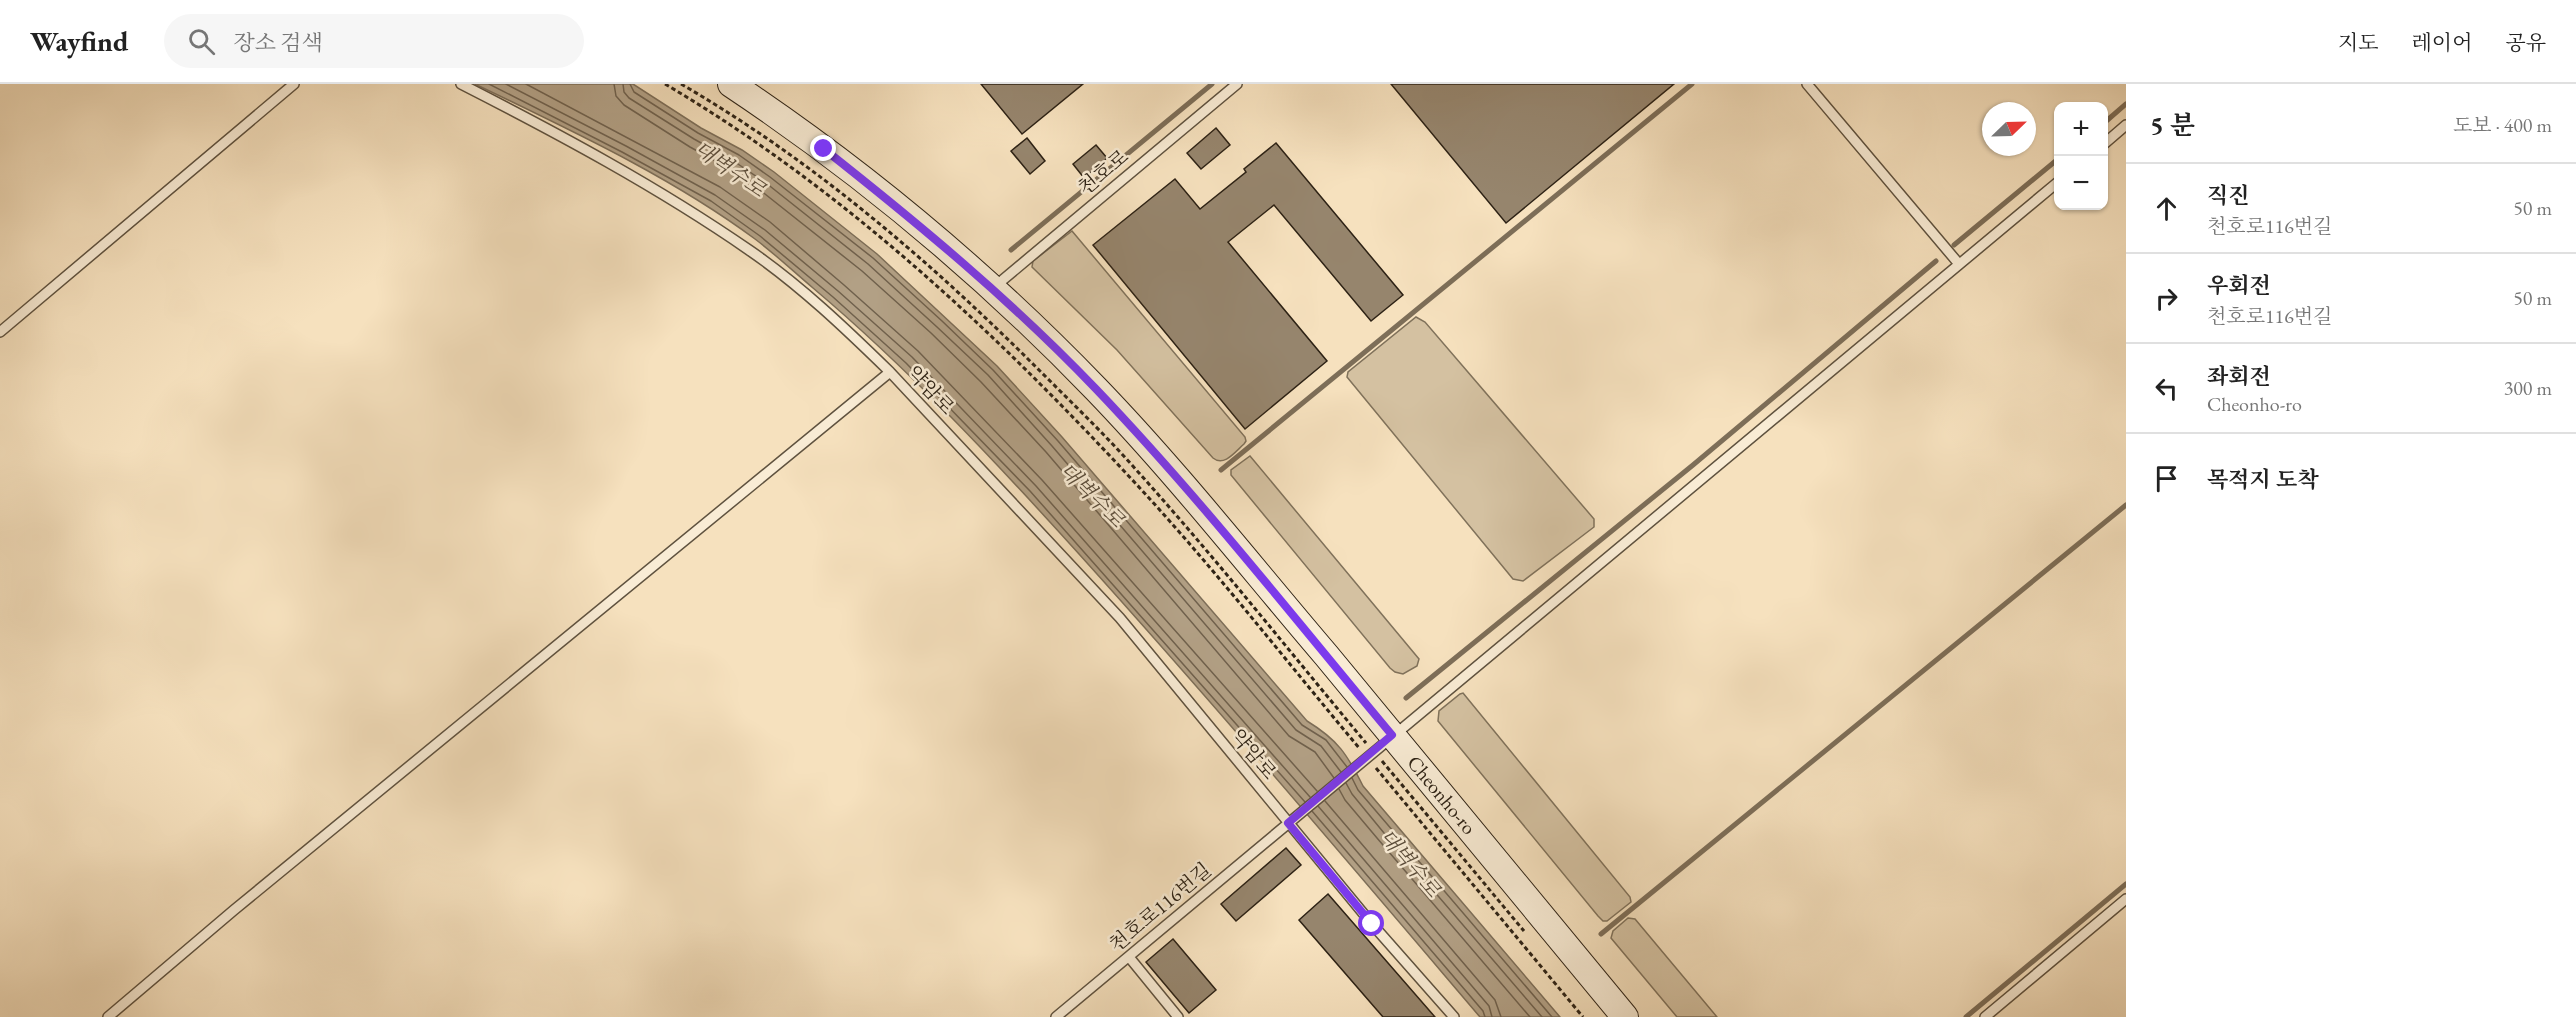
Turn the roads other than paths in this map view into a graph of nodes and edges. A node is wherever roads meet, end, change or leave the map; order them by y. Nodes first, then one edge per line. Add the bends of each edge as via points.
1 (294, 84) edge
2 (461, 84) edge
3 (731, 84) edge
4 (1237, 84) edge
5 (1807, 84) edge
6 (2126, 125) edge
7 (2108, 140) edge
8 (2054, 185) edge
9 (1959, 264) junction
10 (992, 289) junction
11 (0, 332) edge
12 (890, 372) junction
13 (1373, 751) junction
14 (1290, 821) junction
15 (2126, 899) edge
16 (1129, 957) junction
17 (108, 1017) edge
18 (1056, 1017) edge
19 (1178, 1017) edge
20 (1454, 1017) edge
21 (1625, 1017) edge
22 (1985, 1017) edge

1 - 11 lane
2 - 12 lane, 약암로 via 607,162 750,251
3 - 10 street, Cheonho-ro via 824,149
4 - 10 lane, 천호로
5 - 9 lane
6 - 7 lane
8 - 9 lane, 천호로116번길
9 - 13 lane, 천호로116번길
10 - 13 street, Cheonho-ro via 1096,388 1163,463
12 - 14 lane, 약암로 via 1120,618
12 - 17 lane
13 - 14 lane, 천호로116번길
13 - 21 street, Cheonho-ro
14 - 16 lane, 천호로116번길
14 - 20 lane
15 - 22 lane
16 - 18 lane, 천호로116번길
16 - 19 lane

